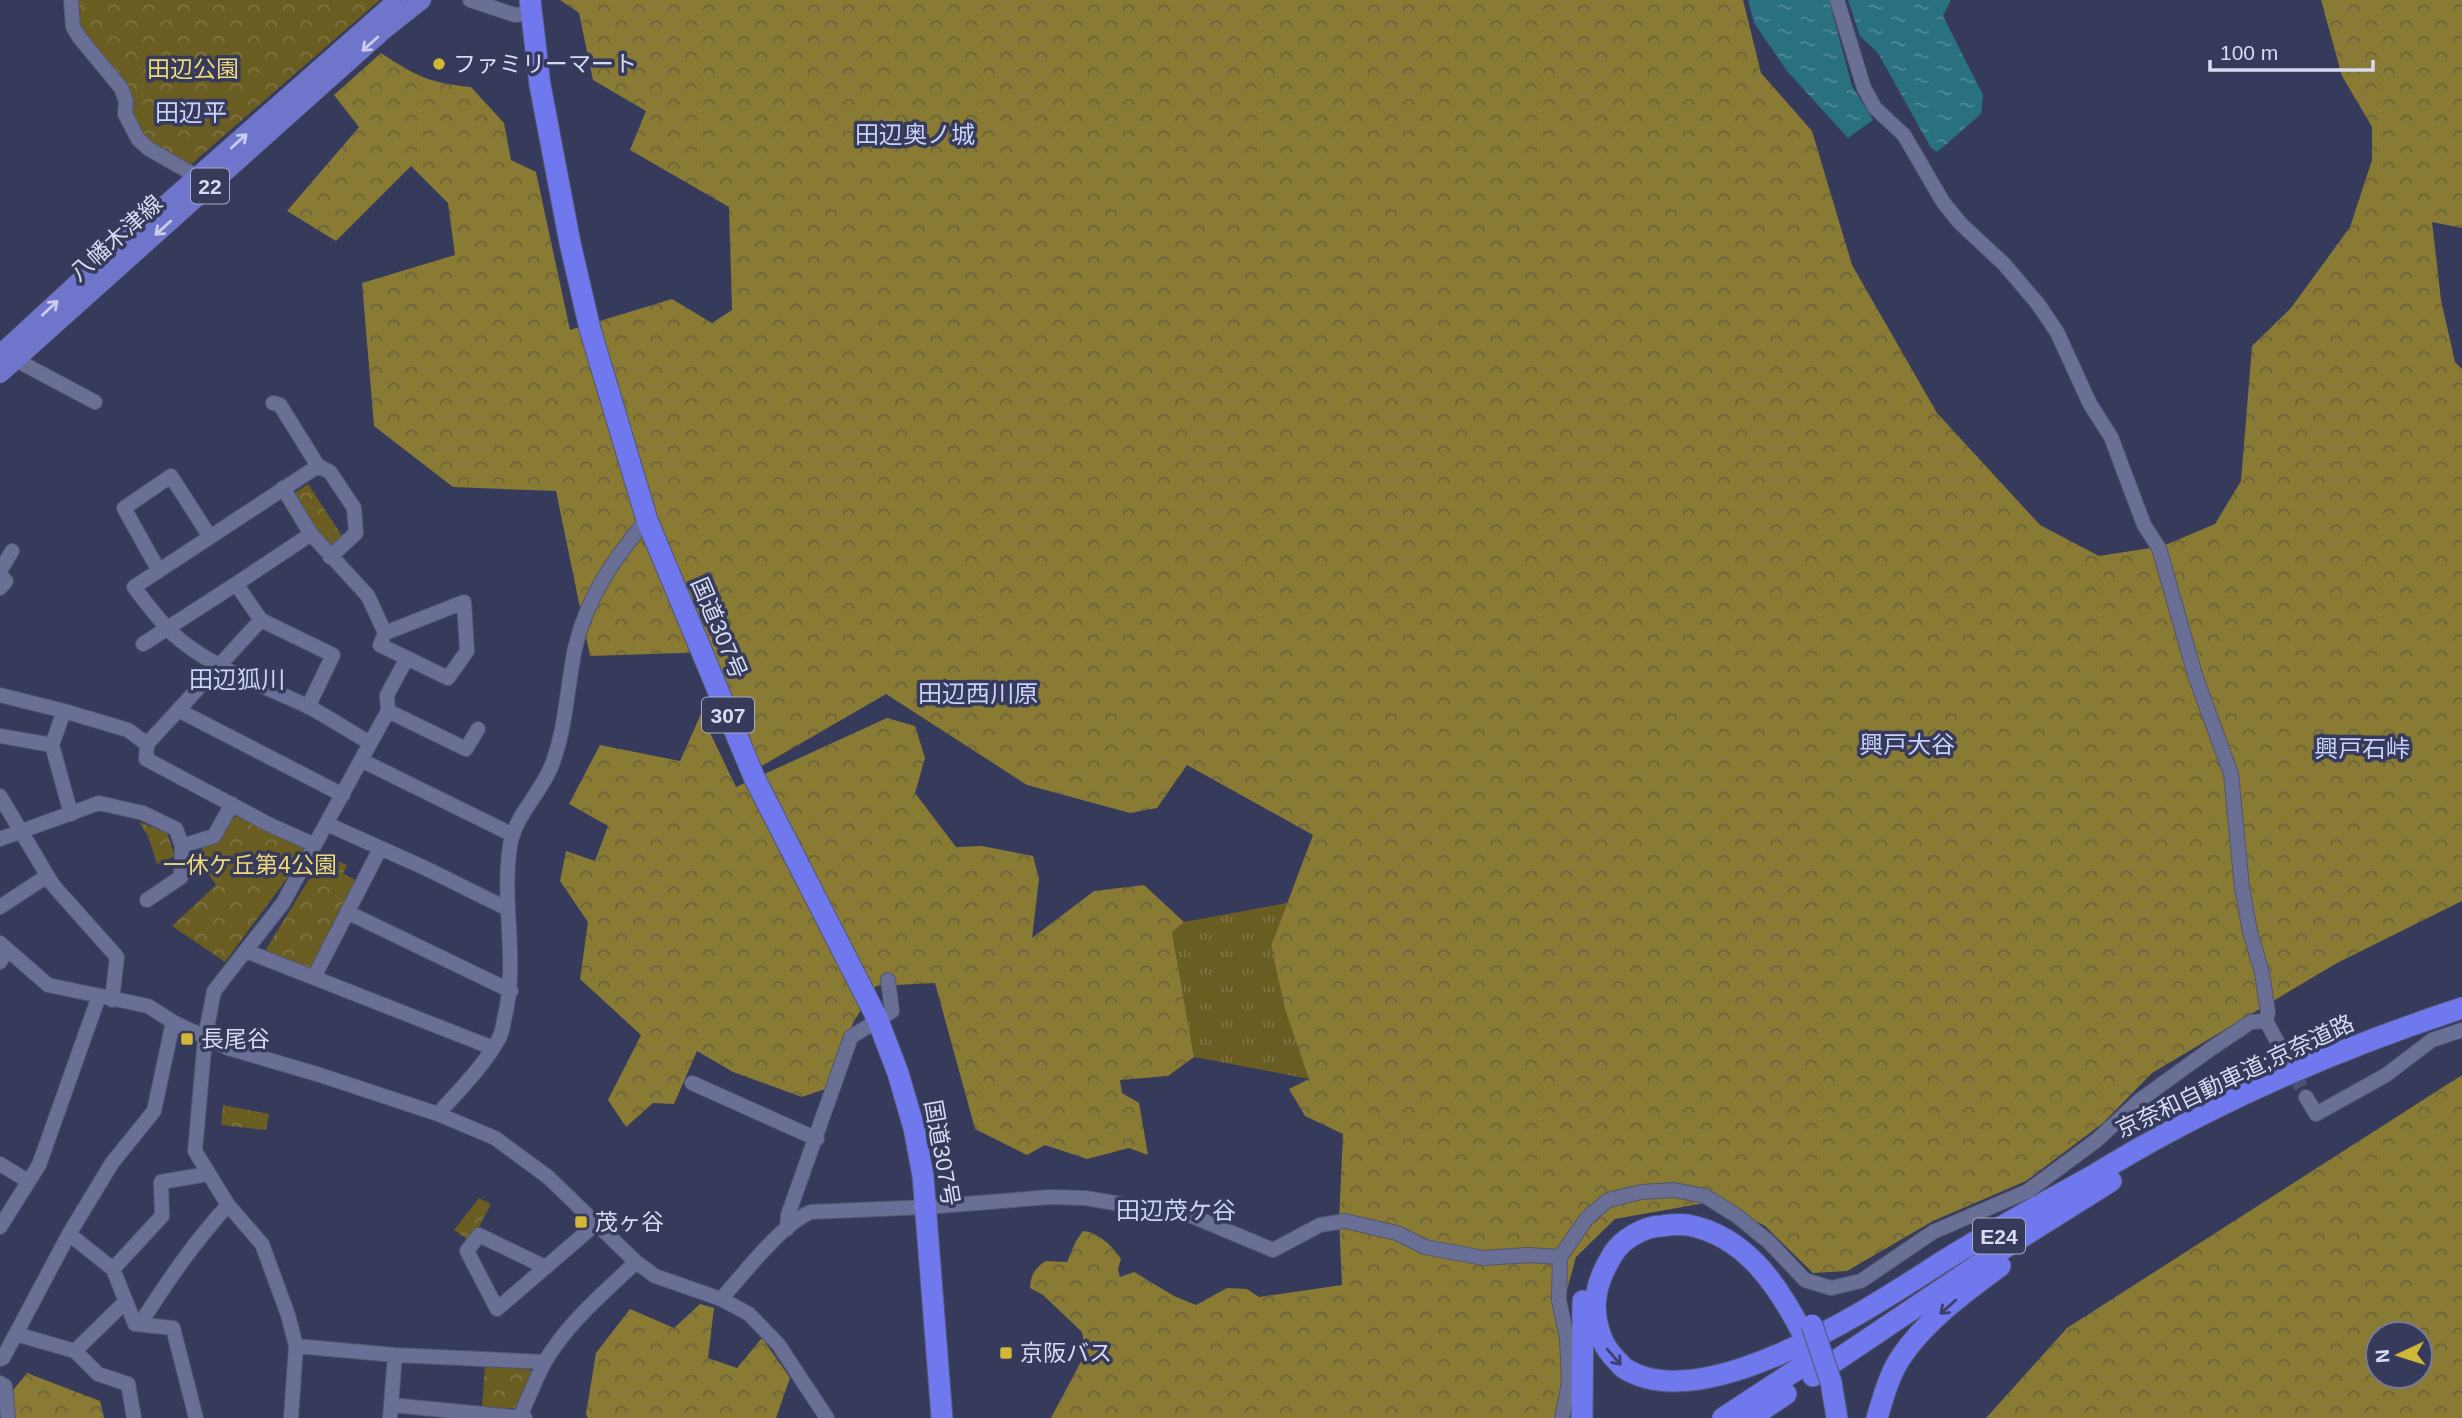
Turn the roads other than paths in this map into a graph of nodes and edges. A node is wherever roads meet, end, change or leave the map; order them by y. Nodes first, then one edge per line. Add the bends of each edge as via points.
1 (71, 0) edge
2 (397, 0) edge
3 (422, 0) edge
4 (470, 0) edge
5 (1837, 0) edge
6 (530, 6) edge
7 (198, 177) junction
8 (8, 357) edge
9 (0, 374) edge
10 (95, 402) dead end
11 (274, 403) dead end
12 (318, 466) junction
13 (284, 488) junction
14 (647, 520) junction
15 (311, 534) junction
16 (210, 537) junction
17 (12, 551) dead end
18 (330, 557) junction
19 (159, 571) junction
20 (0, 573) edge
21 (236, 584) junction
22 (0, 588) edge
23 (261, 620) junction
24 (167, 628) junction
25 (385, 633) junction
26 (143, 644) dead end
27 (407, 658) junction
28 (219, 666) junction
29 (0, 695) edge
30 (308, 707) junction
31 (178, 710) junction
32 (64, 711) junction
33 (388, 711) junction
34 (478, 729) dead end
35 (0, 736) edge
36 (370, 743) junction
37 (147, 744) junction
38 (52, 745) junction
39 (361, 760) junction
40 (343, 795) junction
41 (0, 796) edge
42 (232, 804) junction
43 (71, 814) junction
44 (327, 824) junction
45 (22, 832) junction
46 (513, 835) junction
47 (0, 839) edge
48 (315, 845) junction
49 (181, 846) junction
50 (380, 849) junction
51 (47, 876) junction
52 (147, 900) dead end
53 (0, 907) edge
54 (508, 909) junction
55 (347, 912) junction
56 (2, 951) edge
57 (246, 951) junction
58 (314, 976) junction
59 (888, 980) dead end
60 (511, 991) junction
61 (105, 998) junction
62 (2462, 1008) edge
63 (2462, 1015) edge
64 (2266, 1021) junction
65 (173, 1022) junction
66 (878, 1022) junction
67 (2462, 1030) edge
68 (205, 1038) junction
69 (493, 1048) junction
70 (2286, 1056) tunnel mouth
71 (692, 1083) dead end
72 (2306, 1097) tunnel mouth
73 (438, 1114) junction
74 (817, 1139) junction
75 (0, 1164) edge
76 (208, 1174) junction
77 (2096, 1174) junction
78 (2119, 1176) junction
79 (29, 1181) junction
80 (228, 1205) junction
81 (927, 1207) junction
82 (597, 1223) junction
83 (0, 1225) edge
84 (786, 1228) junction
85 (69, 1234) junction
86 (1560, 1257) junction
87 (636, 1262) junction
88 (545, 1267) junction
89 (113, 1269) junction
90 (721, 1299) junction
91 (126, 1300) junction
92 (140, 1324) junction
93 (1808, 1330) junction
94 (16, 1334) junction
95 (296, 1346) junction
96 (75, 1351) junction
97 (395, 1355) junction
98 (0, 1359) edge
99 (545, 1362) junction
100 (0, 1383) edge
101 (1826, 1385) junction
102 (390, 1412) edge
103 (522, 1417) edge
104 (8, 1418) edge
105 (134, 1418) edge
106 (195, 1418) edge
107 (209, 1418) edge
108 (291, 1418) edge
109 (827, 1418) edge
110 (942, 1418) edge
111 (1562, 1418) edge
112 (1583, 1418) edge
113 (1723, 1418) edge
114 (1750, 1418) edge
115 (1826, 1418) edge
116 (1837, 1418) edge
117 (1877, 1418) edge

1 - 7 street via 73,27 121,89 125,114 138,139
7 -> 2 main road, 八幡木津線 / 22
3 -> 8 main road, 八幡木津線 / 22
4 - 6 street via 515,15
5 - 64 street via 1864,88 1875,108 1905,135 1960,223 2004,264 2057,332 2090,404 2111,437 2144,525 2159,548 2195,675 2231,774 2242,887 2262,973
6 - 14 highway, 国道307号 / 307 via 570,243 590,329
8 -> 7 main road, 八幡木津線 / 22 via 92,269
8 - 9 main road, 八幡木津線 / 22
8 - 10 street
11 - 12 street via 281,405
12 - 13 street
12 - 18 street via 330,471 354,508 356,533
13 - 15 street
13 - 16 street
14 - 46 street via 595,590 576,647 559,743 538,793
14 - 66 highway, 国道307号 / 307 via 754,777
15 - 18 street
15 - 21 street
16 - 19 street
16 - 19 street via 171,476 124,508
17 - 20 street
18 - 25 street via 368,596
19 - 24 street via 134,587
20 - 22 street via 6,581
21 - 23 street
21 - 24 street
23 - 28 street
23 - 30 street via 332,655
24 - 26 street
24 - 28 street
25 - 27 street via 380,645
25 - 27 street via 464,602 467,651 448,678
27 - 33 street via 387,695
28 - 30 street
28 - 31 street
29 - 32 street
30 - 36 street
31 - 37 street
31 - 40 street
32 - 37 street via 128,730
32 - 38 street
33 - 34 street via 466,749
33 - 36 street
35 - 38 street
36 - 39 street
37 - 42 street via 146,759
38 - 43 street
39 - 40 street
39 - 46 street
40 - 44 street
41 - 45 street
42 - 48 street
42 - 49 street via 214,836
43 - 45 street
43 - 49 street via 99,803 143,813 176,829
44 - 48 street
44 - 50 street
45 - 47 street
45 - 51 street
46 - 54 street
48 - 57 street via 283,903
49 - 52 street via 181,877
50 - 54 street
50 - 55 street
51 - 53 street
51 - 61 street via 117,957
54 - 60 street
55 - 58 street
55 - 60 street
56 - 61 street via 48,985
57 - 58 street
57 - 68 street via 214,991
58 - 69 street
59 - 66 street via 892,1011
60 - 69 street via 500,1038
61 - 65 street via 148,1006
61 - 79 street
62 - 77 highway, 京奈和自動車道;京奈道路 / E24 via 2288,1076
63 - 78 highway, 京奈和自動車道;京奈道路 / E24 via 2292,1084
64 - 70 street
64 - 86 street via 2251,1022 2212,1048 2028,1191 1933,1232 1861,1281 1831,1288 1805,1280 1737,1216 1705,1196 1674,1190 1608,1200 1587,1218
65 - 68 street
65 - 85 street via 154,1111 111,1163
66 - 74 street via 851,1037
66 - 81 highway, 国道307号 / 307 via 914,1128
67 - 72 street via 2432,1040 2386,1075 2316,1114
68 - 73 street
68 - 76 street via 195,1151
69 - 73 street
71 - 74 street
73 - 82 street via 495,1138 548,1177
74 - 84 street
75 - 79 street
76 - 80 street
76 - 89 street via 162,1182 162,1216
93 -> 77 highway via 1749,1256 1726,1239 1687,1225 1656,1226 1628,1239 1616,1249 1596,1290 1595,1317 1604,1344 1631,1375 1662,1388 1708,1388 1769,1369 1933,1267
77 - 113 highway, 京奈和自動車道;京奈道路 / E24
78 - 114 highway, 京奈和自動車道;京奈道路 / E24 via 1990,1256
78 -> 117 highway via 1948,1306 1899,1359
79 - 83 street
80 - 92 street via 196,1240
80 - 95 street via 262,1244
81 - 84 street via 811,1212
81 - 86 street via 1085,1198 1192,1216 1273,1250 1320,1225 1345,1221 1397,1233 1425,1247 1484,1258
81 - 110 highway, 国道307号 / 307
82 - 87 street
82 - 88 street
84 - 90 street
85 - 89 street
85 - 94 street
86 - 111 street via 1559,1300 1569,1383
87 - 90 street via 655,1276
87 - 99 street via 582,1314
88 - 88 street via 497,1308 467,1251 479,1235
89 - 91 street
90 - 109 street via 749,1314 778,1344
91 - 92 street via 135,1324
91 - 96 street
92 - 106 street via 173,1328
93 - 101 highway
93 - 112 highway via 1784,1279 1736,1233 1687,1215 1643,1219 1614,1236 1602,1250 1584,1288
94 - 96 street
94 - 98 street
95 - 97 street
95 - 108 street
96 - 105 street via 98,1374 128,1384
97 - 99 street
97 - 102 street
99 - 103 street
100 - 104 street via 5,1386
101 - 115 highway
101 - 116 highway
102 - 103 street
106 - 107 street

